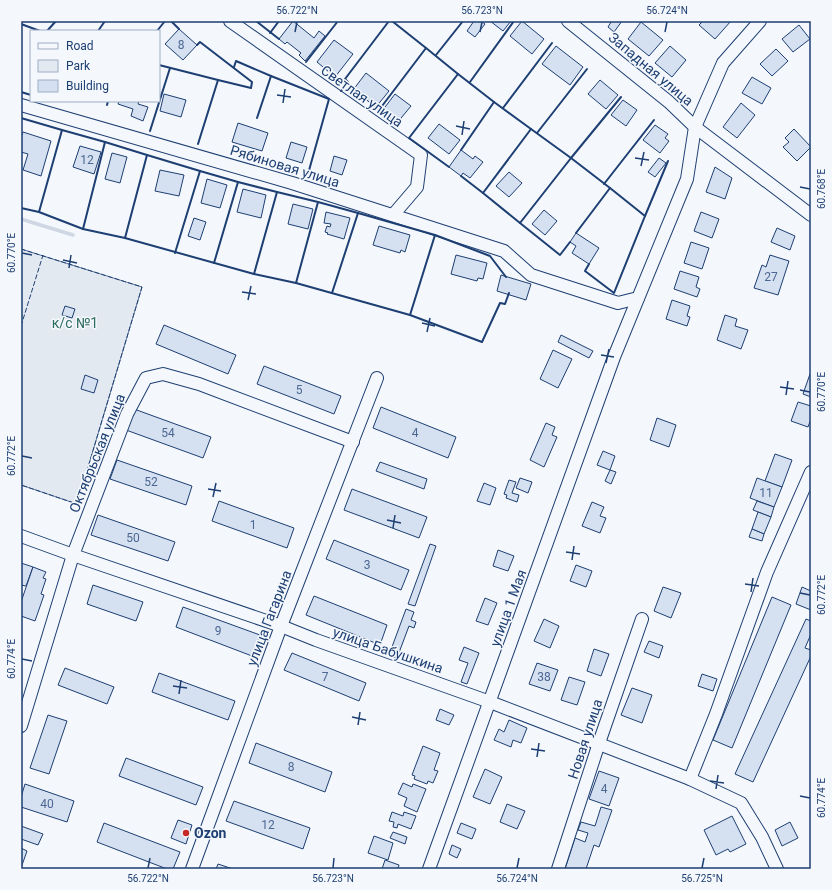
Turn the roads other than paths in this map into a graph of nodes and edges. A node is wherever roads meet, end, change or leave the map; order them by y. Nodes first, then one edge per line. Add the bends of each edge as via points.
1 (230, 21) edge
2 (568, 21) edge
3 (760, 21) edge
4 (21, 105) edge
5 (695, 127) junction
6 (393, 215) junction
7 (811, 215) edge
8 (638, 298) junction
9 (376, 378) dead end
10 (353, 442) junction
11 (811, 472) edge
12 (21, 536) edge
13 (73, 555) junction
14 (642, 619) dead end
15 (281, 626) junction
16 (490, 702) junction
17 (21, 726) edge
18 (599, 743) junction
19 (690, 779) junction
20 (192, 869) edge
21 (429, 869) edge
22 (558, 869) edge
23 (777, 869) edge

1 - 6 street, Светлая улица via 421,155 417,187
2 - 5 street, Западная улица via 669,102
3 - 5 street, улица 1 Мая via 723,63
4 - 6 street, Рябиновая улица via 292,183
5 - 7 street, Западная улица
5 - 8 street, улица 1 Мая via 687,179
6 - 8 street, Рябиновая улица via 504,251 531,275 618,303
8 - 16 street, улица 1 Мая via 614,357
9 - 10 street, улица Гагарина
10 - 13 street, Октябрьская улица via 199,384 163,374 146,378 127,414
10 - 15 street, улица Гагарина
11 - 19 street via 768,572
12 - 13 street, улица Бабушкина
13 - 15 street, улица Бабушкина
13 - 17 street, Октябрьская улица
14 - 18 street, Новая улица
15 - 16 street, улица Бабушкина
15 - 20 street, улица Гагарина
16 - 18 street, улица Бабушкина
16 - 21 street, улица 1 Мая
18 - 19 street, улица Бабушкина
18 - 22 street, Новая улица
19 - 23 street, улица Бабушкина via 742,803

